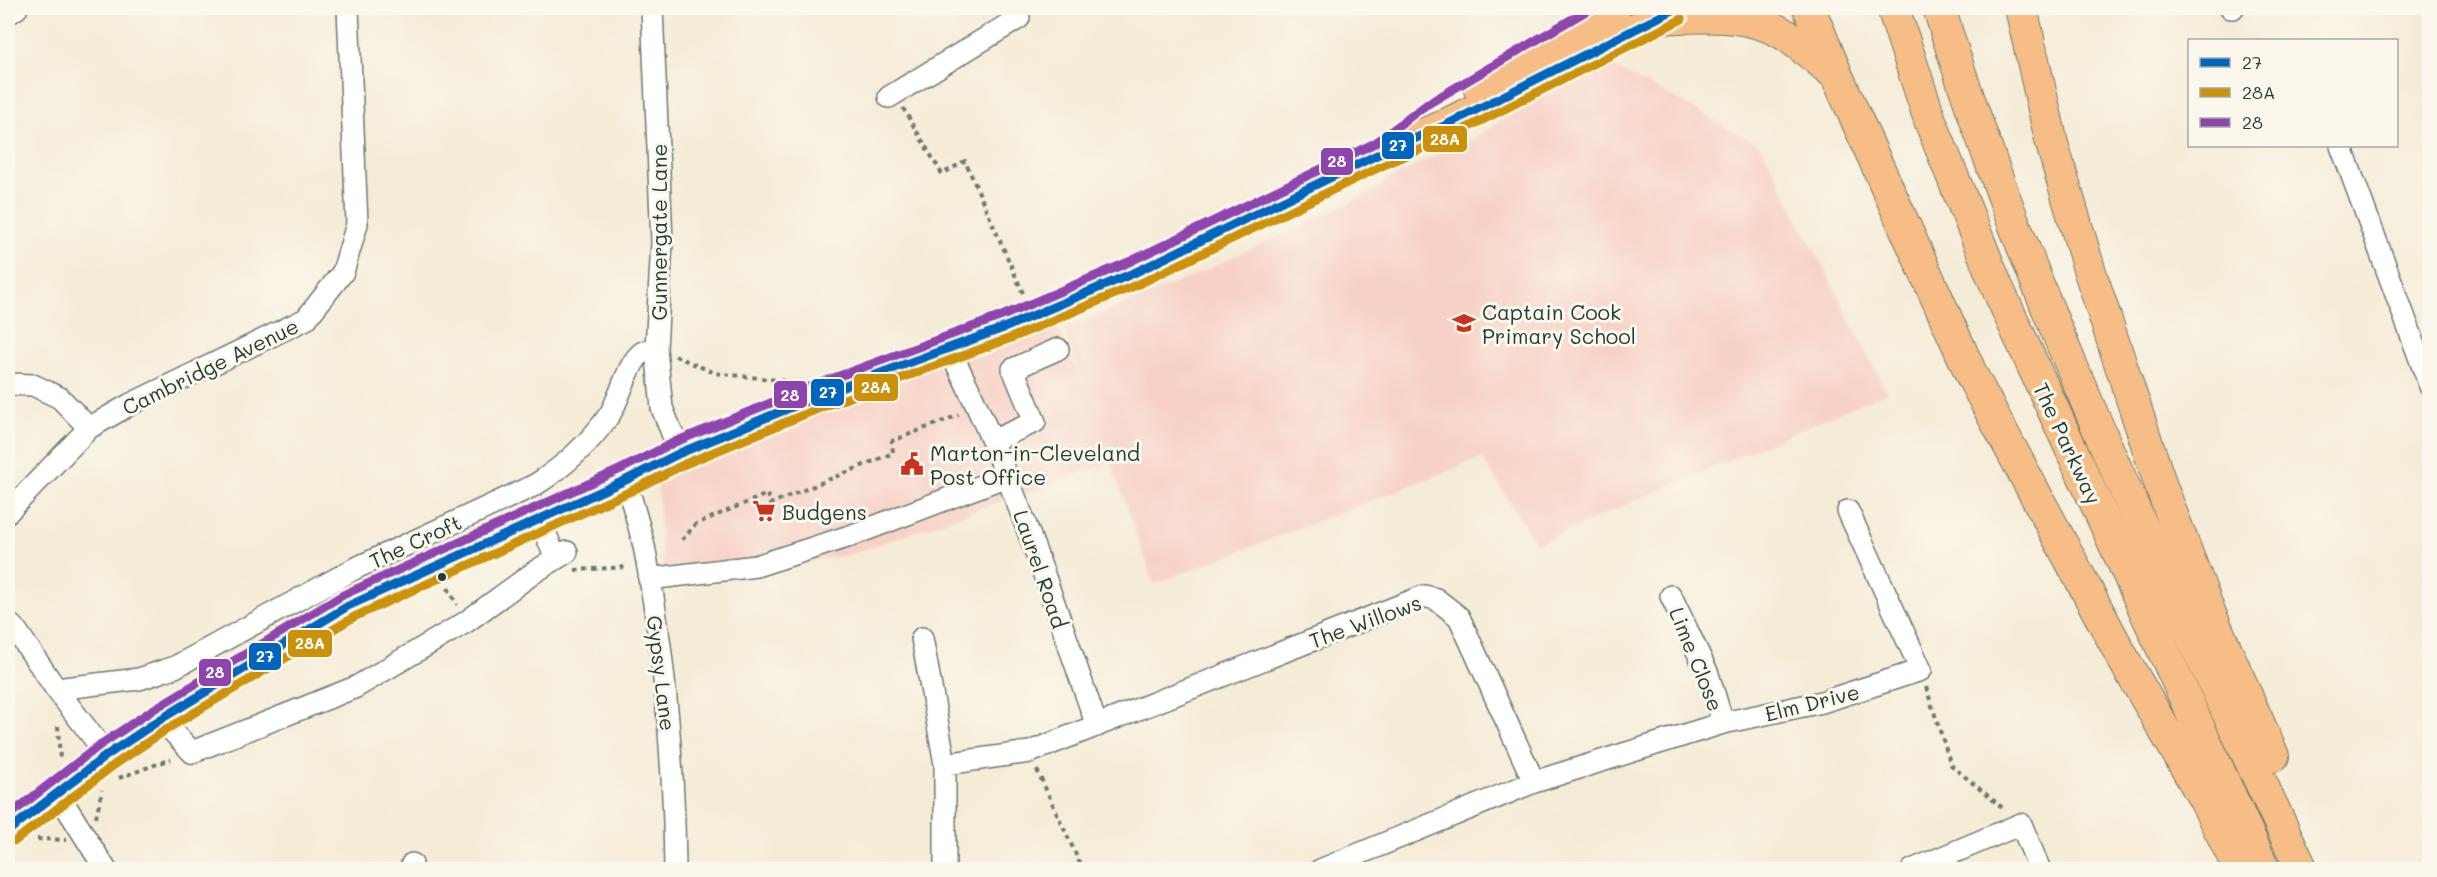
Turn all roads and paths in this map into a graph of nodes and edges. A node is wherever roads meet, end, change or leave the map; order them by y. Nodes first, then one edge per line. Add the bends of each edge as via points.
1 (17, 8) edge
2 (348, 8) edge
3 (652, 8) edge
4 (1614, 8) edge
5 (1809, 8) edge
6 (1893, 8) edge
7 (1939, 8) edge
8 (2021, 8) edge
9 (1022, 11) edge
10 (1668, 13) edge
11 (8, 14) edge
12 (1578, 44) junction
13 (1837, 76) junction
14 (892, 96) joint
15 (2341, 147) edge
16 (1032, 316) junction
17 (656, 349) junction
18 (949, 349) junction
19 (1058, 349) dead end
20 (8, 384) edge
21 (2430, 386) edge
22 (816, 397) junction
23 (981, 416) junction
24 (89, 428) junction
25 (992, 441) junction
26 (680, 453) junction
27 (1007, 476) junction
28 (626, 480) junction
29 (1848, 511) dead end
30 (8, 512) edge
31 (547, 537) dead end
32 (682, 540) dead end
33 (645, 549) junction
34 (565, 560) junction
35 (649, 579) junction
36 (1671, 596) dead end
37 (8, 623) edge
38 (922, 638) dead end
39 (1921, 670) junction
40 (56, 689) junction
41 (161, 719) junction
42 (1723, 723) junction
43 (1097, 726) junction
44 (192, 752) junction
45 (1030, 752) junction
46 (945, 764) junction
47 (108, 773) junction
48 (59, 780) junction
49 (1534, 782) junction
50 (2021, 824) junction
51 (83, 833) junction
52 (18, 835) edge
53 (106, 870) edge
54 (675, 870) edge
55 (945, 870) edge
56 (1083, 870) edge
57 (1320, 870) edge
58 (1912, 870) edge
59 (2040, 870) edge
60 (2240, 870) edge
61 (2264, 870) edge
62 (2302, 870) edge
63 (2315, 870) edge

1 - 11 street
2 - 24 street, Cambridge Avenue via 357,224 343,272 306,319
3 - 17 street, Gunnergate Lane via 662,242
4 - 12 highway
5 - 13 highway
6 - 61 highway, The Parkway via 1931,123 1997,287
7 - 62 highway, The Parkway via 1990,162 2041,291 2184,617
8 - 63 highway via 2052,144 2162,489 2210,614 2283,780
9 - 14 street
10 - 12 highway
10 - 13 highway via 1759,23 1788,37
12 - 16 highway via 1432,115 1381,153 1136,272
13 - 60 highway via 1973,378
14 - 16 path via 942,174 965,160
15 - 21 street
16 - 18 highway
17 - 22 path via 715,373 789,382
17 - 26 street, Gunnergate Lane via 662,408
17 - 40 street, The Croft via 642,352 634,361 611,412 589,441 559,470 535,484 354,570 175,667 139,679
18 - 22 highway
18 - 23 street, Laurel Road
19 - 25 street via 1013,369 1035,422
20 - 24 street via 33,385 60,398
22 - 26 highway
23 - 25 street, Laurel Road
23 - 32 path via 966,422 963,413 892,441 893,453 770,504 767,494 696,524
24 - 30 street, Cambridge Avenue
25 - 27 street, Laurel Road
26 - 28 highway
27 - 35 street via 850,536 756,566
27 - 43 street, Laurel Road
28 - 33 street, Gypsy Lane
28 - 41 highway via 348,606
29 - 39 street
31 - 34 street
33 - 34 path via 628,567
33 - 35 street, Gypsy Lane
34 - 44 street via 356,687
35 - 54 street, Gypsy Lane via 662,655 673,765
36 - 42 street, Lime Close via 1708,675
37 - 40 street
38 - 46 street
39 - 42 street, Elm Drive via 1822,702
39 - 50 path via 1951,765
40 - 47 street
40 - 48 path
41 - 44 street
41 - 47 highway
42 - 49 street, Elm Drive
43 - 45 street, The Willows
43 - 49 street, The Willows via 1424,596 1436,599 1459,617
44 - 47 path
45 - 46 street, The Willows
45 - 56 path
46 - 55 street
47 - 48 highway
47 - 51 path via 94,826
48 - 51 street
48 - 52 highway
49 - 57 street
50 - 58 street
50 - 59 street
51 - 52 path via 68,840
51 - 53 street

